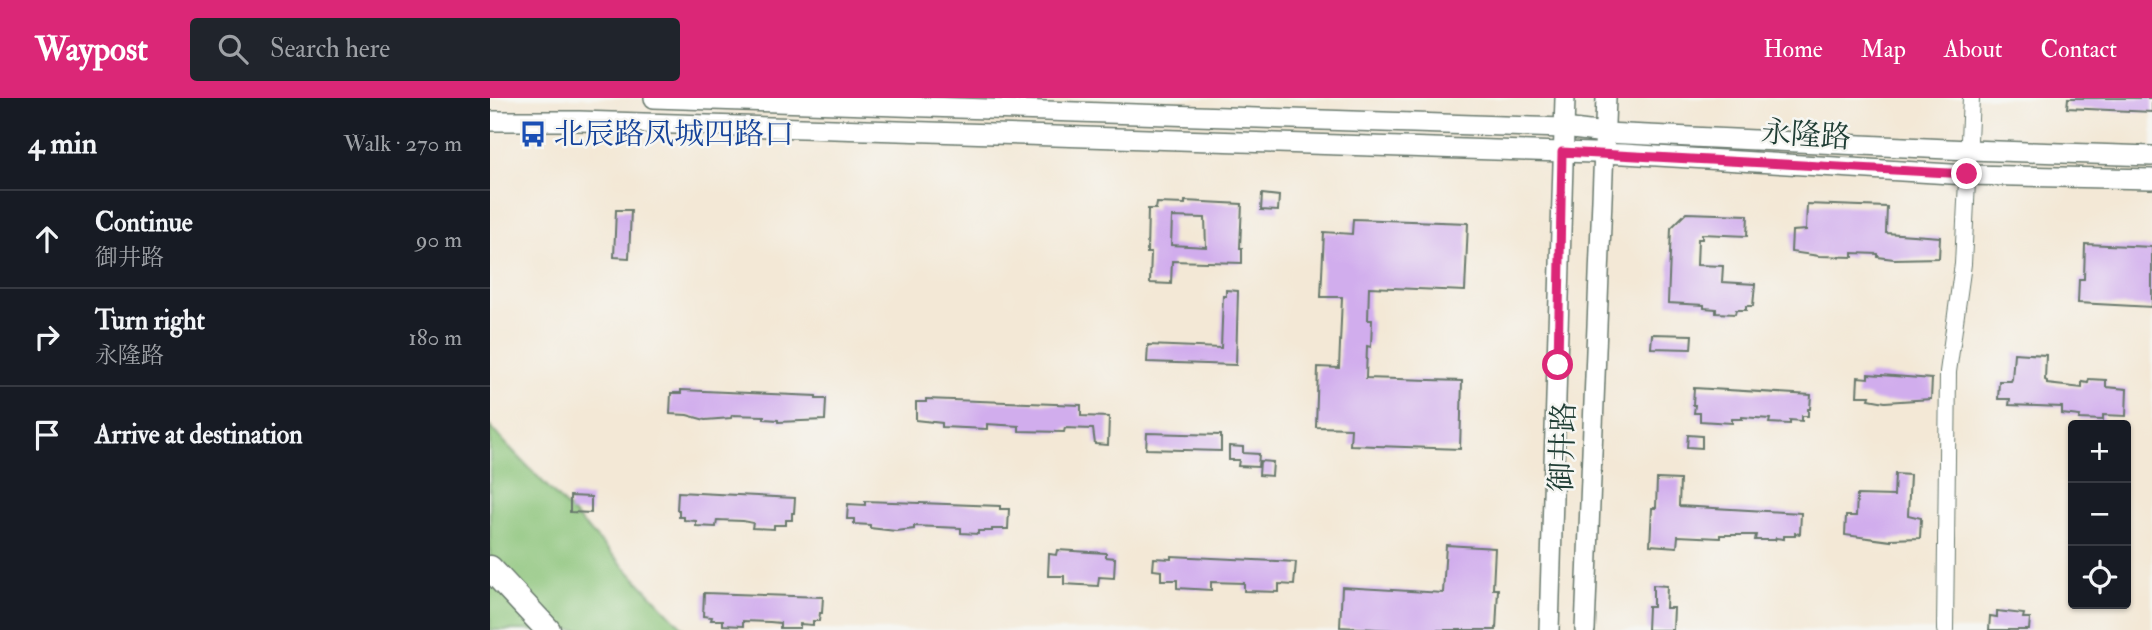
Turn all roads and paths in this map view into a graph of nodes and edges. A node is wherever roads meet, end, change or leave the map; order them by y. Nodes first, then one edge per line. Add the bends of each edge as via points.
1 (654, 98) edge
2 (1565, 98) edge
3 (1606, 98) edge
4 (1971, 98) edge
5 (490, 121) edge
6 (1564, 128) junction
7 (1605, 132) junction
8 (1969, 150) junction
9 (1562, 152) junction
10 (1605, 153) junction
11 (2152, 156) edge
12 (1967, 174) junction
13 (2152, 179) edge
14 (490, 568) edge
15 (548, 630) edge
16 (1549, 630) edge
17 (1585, 630) edge
18 (1945, 630) edge

1 - 6 street, 永隆路
2 - 6 street, 御井路
3 - 7 street, 御井路
4 - 8 street
5 - 9 street, 永隆路
6 - 7 street, 永隆路
6 - 9 street, 御井路
7 - 8 street, 永隆路
7 - 10 street, 御井路
8 - 11 street, 永隆路
8 - 12 street
9 - 10 street, 永隆路
9 - 16 street, 御井路
10 - 12 street, 永隆路
10 - 17 street, 御井路
12 - 13 street, 永隆路
12 - 18 street via 1963,264 1948,373
14 - 15 highway

